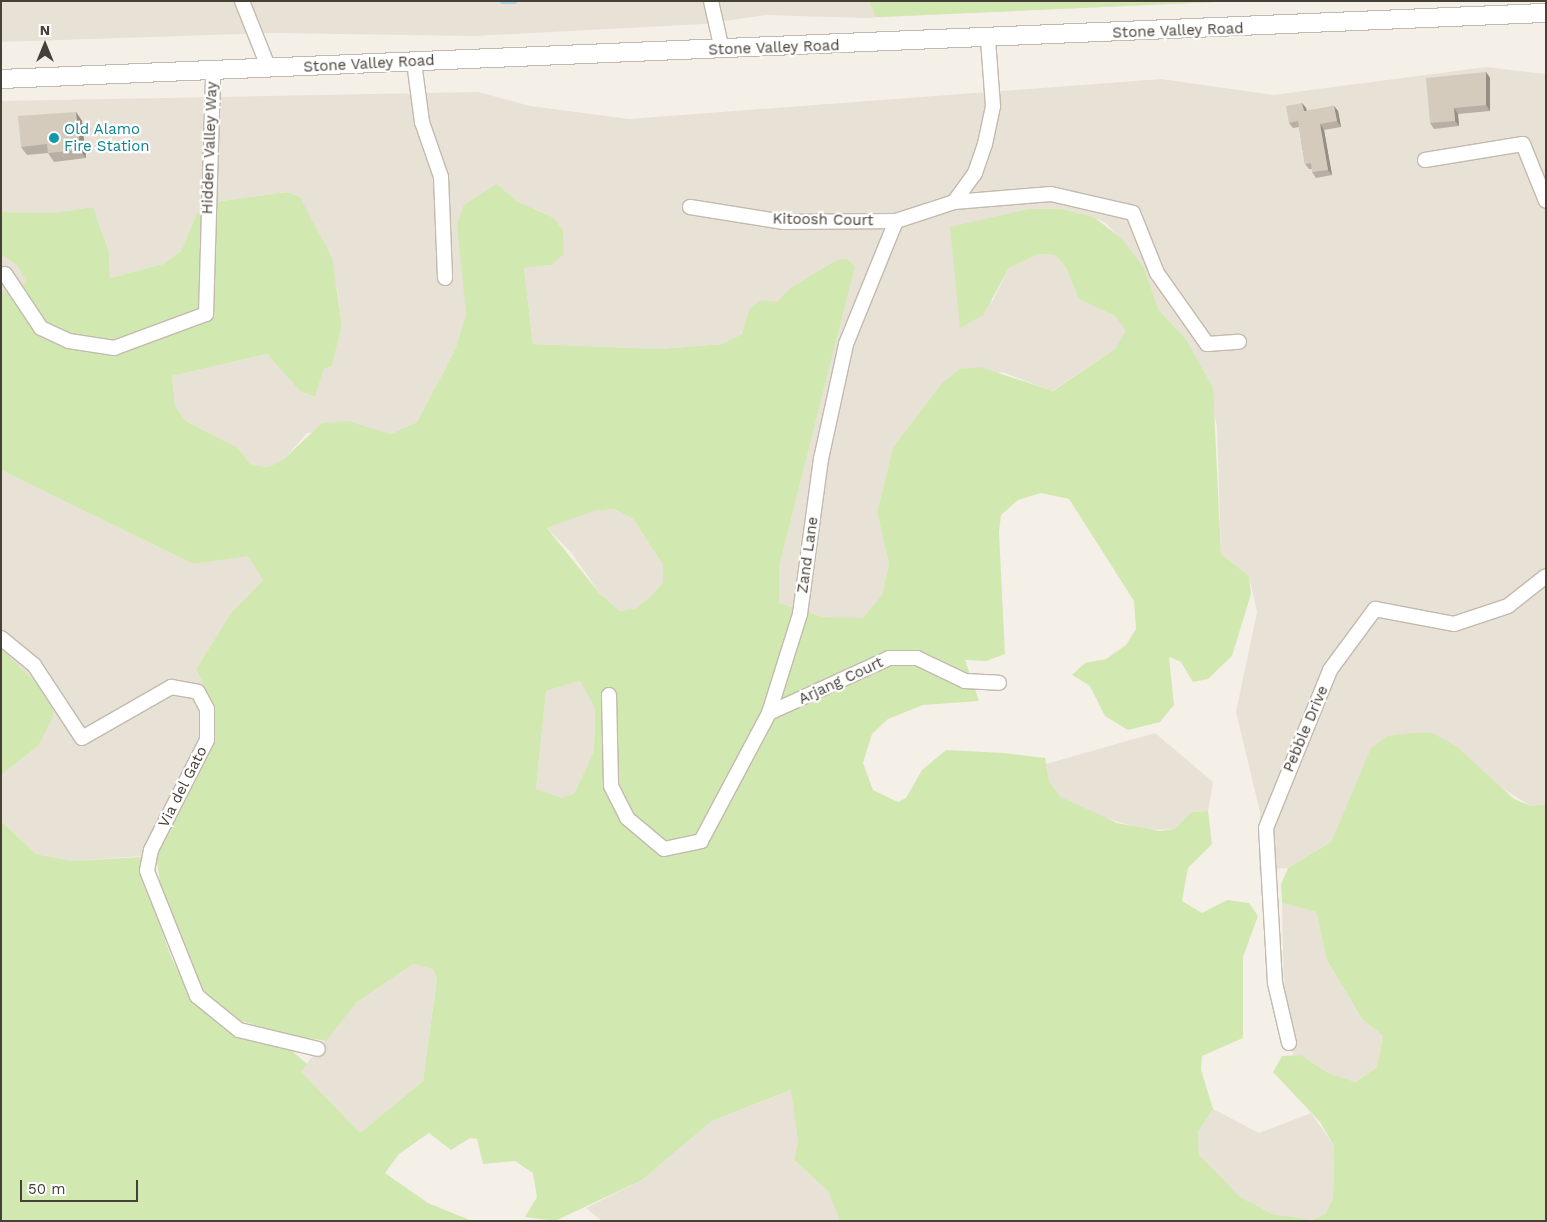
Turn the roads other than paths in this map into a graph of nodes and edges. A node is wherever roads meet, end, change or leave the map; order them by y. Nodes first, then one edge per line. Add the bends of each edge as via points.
1 (242, 1) edge
2 (711, 1) edge
3 (1511, 8) edge
4 (1546, 13) edge
5 (988, 39) junction
6 (722, 50) junction
7 (414, 62) junction
8 (269, 69) junction
9 (213, 73) junction
10 (1, 79) edge
11 (1425, 160) dead end
12 (1546, 201) edge
13 (954, 202) junction
14 (690, 207) dead end
15 (896, 221) junction
16 (5, 274) dead end
17 (445, 278) dead end
18 (1239, 342) dead end
19 (1546, 576) edge
20 (1, 638) edge
21 (999, 683) dead end
22 (609, 695) dead end
23 (769, 713) junction
24 (1288, 1043) dead end
25 (318, 1049) dead end

1 - 8 street
2 - 6 street
3 - 4 street, Stone Valley Road
3 - 5 street, Stone Valley Road
5 - 6 street, Stone Valley Road
5 - 13 street via 992,106 985,144 975,173
6 - 7 street, Stone Valley Road
7 - 8 street, Stone Valley Road
7 - 17 street via 422,122 440,178
8 - 9 street, Stone Valley Road
9 - 10 street, Stone Valley Road
9 - 16 street, Hidden Valley Way via 206,206 210,289 206,314 114,348 69,341 42,328
11 - 12 street via 1522,144
13 - 15 street, Kitoosh Court
13 - 18 street via 1051,194 1133,213 1158,273 1207,344
14 - 15 street, Kitoosh Court via 784,222
15 - 23 street, Zand Lane via 846,344 821,460 800,614
19 - 24 street, Pebble Drive via 1508,606 1454,624 1414,620 1375,609 1330,670 1266,828 1275,983
20 - 25 street, Via del Gato via 34,665 82,738 171,687 198,692 207,709 207,740 151,850 148,871 197,996 239,1030
21 - 23 street, Arjang Court via 965,681 917,658 889,658
22 - 23 street, Zand Lane via 611,786 627,818 664,849 701,841

